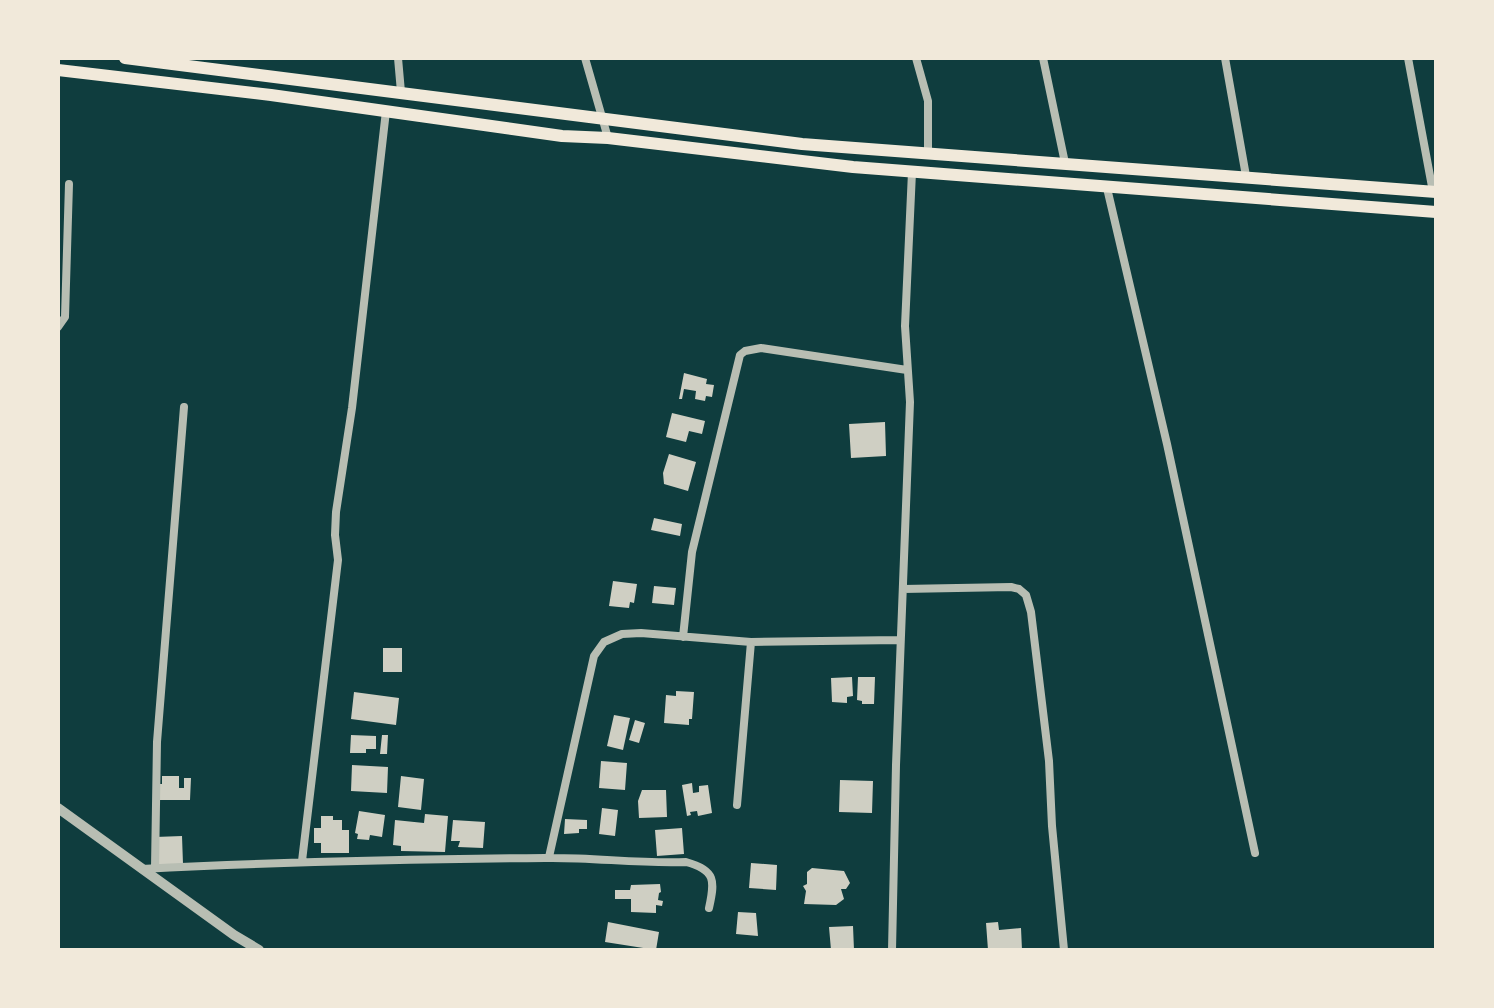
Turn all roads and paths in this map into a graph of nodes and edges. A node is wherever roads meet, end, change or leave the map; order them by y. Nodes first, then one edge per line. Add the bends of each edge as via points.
1 (125, 58) edge
2 (398, 58) edge
3 (585, 58) edge
4 (916, 58) edge
5 (1043, 58) edge
6 (1225, 58) edge
7 (1408, 58) edge
8 (58, 70) edge
9 (401, 92) junction
10 (386, 111) junction
11 (603, 118) junction
12 (608, 138) junction
13 (928, 153) junction
14 (1065, 163) junction
15 (912, 172) junction
16 (1246, 176) junction
17 (69, 184) dead end
18 (1107, 188) junction
19 (1405, 189) junction
20 (1435, 192) edge
21 (1403, 209) junction
22 (1436, 212) edge
23 (58, 327) edge
24 (907, 370) junction
25 (184, 407) dead end
26 (903, 589) junction
27 (683, 637) junction
28 (900, 640) junction
29 (751, 642) junction
30 (737, 805) dead end
31 (58, 808) edge
32 (1255, 853) dead end
33 (549, 857) junction
34 (302, 861) junction
35 (155, 868) junction
36 (142, 869) junction
37 (709, 908) dead end
38 (259, 950) edge
39 (892, 950) edge
40 (1064, 950) edge

1 - 9 main road
2 - 9 street
3 - 11 street
4 - 13 street via 928,101
5 - 14 street
6 - 16 street
7 - 20 street
8 - 10 main road
9 - 11 main road
10 - 12 main road
10 - 34 street via 336,512 338,560
11 - 12 street
11 - 13 main road via 802,144
12 - 15 main road
13 - 14 main road
14 - 16 main road
15 - 18 main road
15 - 24 street
16 - 19 main road
17 - 23 street via 65,317
18 - 21 main road
18 - 32 street
19 - 20 main road
19 - 21 main road
21 - 22 main road
24 - 26 street
24 - 27 street via 761,348 740,355 692,552
25 - 35 street via 157,742
26 - 28 street
26 - 40 street via 1011,587 1026,595 1049,761
27 - 29 street
27 - 33 street via 622,634 598,648
28 - 29 street
28 - 39 street
29 - 30 street
31 - 36 street
33 - 34 street
33 - 37 street via 697,865 713,881
34 - 35 street
35 - 36 street
36 - 38 street

